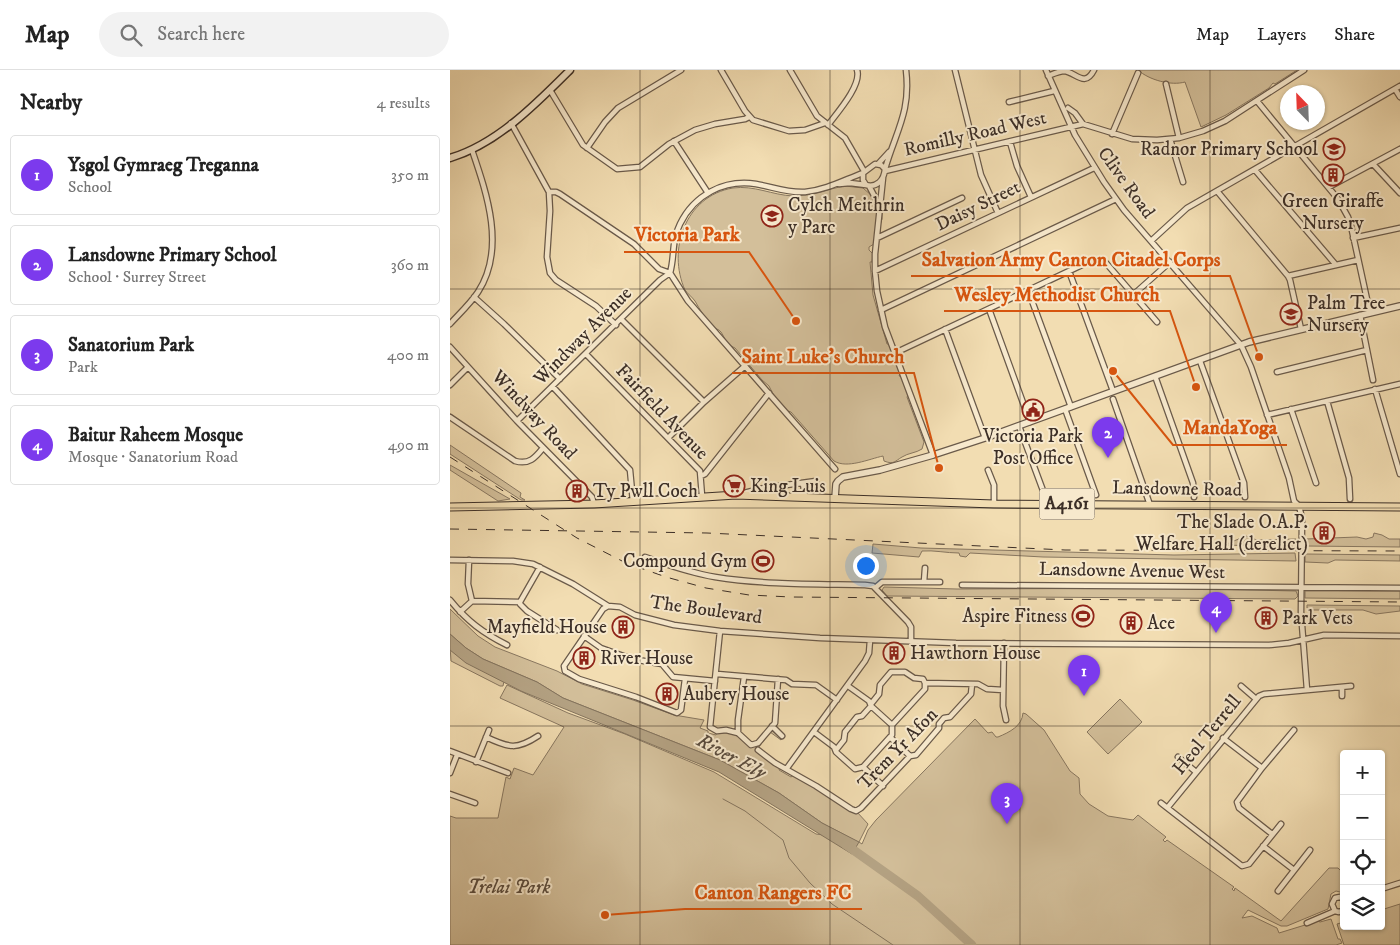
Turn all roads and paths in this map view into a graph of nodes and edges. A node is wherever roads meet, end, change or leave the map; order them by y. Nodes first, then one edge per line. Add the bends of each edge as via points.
1 (570, 70) edge
2 (681, 70) edge
3 (721, 70) edge
4 (790, 70) edge
5 (858, 70) edge
6 (906, 70) edge
7 (955, 70) edge
8 (1046, 70) edge
9 (1094, 70) edge
10 (1304, 70) edge
11 (1138, 73) dead end
12 (1048, 76) junction
13 (1166, 84) dead end
14 (1400, 86) edge
15 (1395, 89) junction
16 (550, 90) junction
17 (1054, 91) junction
18 (1400, 97) edge
19 (1257, 101) junction
20 (1009, 102) dead end
21 (1068, 108) dead end
22 (749, 117) junction
23 (511, 123) junction
24 (826, 124) junction
25 (1083, 124) junction
26 (1072, 127) junction
27 (1112, 134) junction
28 (1179, 138) junction
29 (1170, 139) junction
30 (674, 141) junction
31 (1010, 142) junction
32 (1295, 147) junction
33 (587, 148) junction
34 (1400, 149) edge
35 (472, 150) junction
36 (974, 150) junction
37 (890, 152) junction
38 (450, 158) edge
39 (878, 164) junction
40 (1373, 164) junction
41 (1094, 168) junction
42 (885, 170) junction
43 (1255, 170) junction
44 (864, 172) junction
45 (883, 178) junction
46 (1183, 182) dead end
47 (836, 184) junction
48 (867, 186) junction
49 (1329, 187) junction
50 (1217, 191) junction
51 (549, 192) junction
52 (708, 193) junction
53 (1400, 193) edge
54 (1031, 197) junction
55 (962, 198) dead end
56 (1116, 199) junction
57 (998, 212) junction
58 (878, 221) junction
59 (1400, 228) edge
60 (876, 238) junction
61 (1353, 238) junction
62 (1151, 241) junction
63 (1358, 260) junction
64 (1170, 262) junction
65 (1106, 263) dead end
66 (1084, 264) dead end
67 (1336, 265) junction
68 (874, 271) junction
69 (1069, 271) junction
70 (670, 273) junction
71 (1288, 276) junction
72 (1028, 290) junction
73 (1133, 295) junction
74 (474, 297) junction
75 (1400, 306) edge
76 (989, 309) junction
77 (881, 310) junction
78 (1370, 313) junction
79 (1360, 315) junction
80 (622, 319) junction
81 (1157, 322) dead end
82 (450, 324) edge
83 (616, 325) junction
84 (1301, 329) junction
85 (945, 330) junction
86 (1241, 345) junction
87 (450, 347) edge
88 (1367, 350) junction
89 (895, 353) junction
90 (586, 354) junction
91 (1200, 360) junction
92 (468, 366) junction
93 (745, 366) junction
94 (1277, 372) dead end
95 (1155, 376) junction
96 (560, 379) junction
97 (1373, 380) dead end
98 (450, 384) edge
99 (1400, 384) edge
100 (552, 387) junction
101 (1375, 389) junction
102 (1113, 391) junction
103 (769, 393) junction
104 (1113, 400) dead end
105 (1327, 401) junction
106 (704, 402) junction
107 (1068, 408) junction
108 (1292, 410) junction
109 (1267, 415) junction
110 (450, 416) edge
111 (517, 421) junction
112 (1030, 422) junction
113 (1019, 426) junction
114 (668, 438) junction
115 (984, 438) junction
116 (543, 448) junction
117 (933, 455) junction
118 (835, 469) dead end
119 (988, 470) dead end
120 (1400, 474) edge
121 (701, 476) junction
122 (816, 482) dead end
123 (1316, 483) dead end
124 (803, 484) junction
125 (736, 495) junction
126 (1096, 495) dead end
127 (702, 496) junction
128 (805, 496) junction
129 (1194, 497) dead end
130 (1245, 497) dead end
131 (835, 498) junction
132 (1350, 499) dead end
133 (633, 502) junction
134 (594, 504) junction
135 (994, 504) junction
136 (1048, 504) junction
137 (1150, 505) junction
138 (1299, 506) junction
139 (450, 507) edge
140 (1400, 507) edge
141 (645, 557) dead end
142 (450, 560) edge
143 (469, 560) junction
144 (540, 567) junction
145 (925, 568) dead end
146 (1086, 579) dead end
147 (1196, 580) dead end
148 (924, 582) junction
149 (940, 582) dead end
150 (962, 585) dead end
151 (1086, 586) junction
152 (1196, 586) junction
153 (1301, 587) junction
154 (875, 588) junction
155 (1400, 588) edge
156 (450, 600) edge
157 (472, 601) junction
158 (520, 602) junction
159 (608, 606) junction
160 (460, 612) junction
161 (557, 630) dead end
162 (720, 631) junction
163 (584, 636) junction
164 (1400, 636) edge
165 (870, 640) junction
166 (1303, 640) junction
167 (910, 641) junction
168 (1004, 643) junction
169 (508, 645) dead end
170 (717, 674) junction
171 (744, 677) junction
172 (685, 679) junction
173 (778, 679) junction
174 (715, 681) junction
175 (925, 683) junction
176 (972, 684) junction
177 (848, 686) junction
178 (1241, 686) dead end
179 (1351, 686) dead end
180 (1342, 687) junction
181 (1003, 690) junction
182 (1307, 690) junction
183 (1342, 696) dead end
184 (1256, 699) junction
185 (837, 700) junction
186 (871, 705) junction
187 (1006, 720) dead end
188 (892, 725) junction
189 (772, 726) junction
190 (489, 730) dead end
191 (1294, 730) dead end
192 (814, 732) junction
193 (738, 734) junction
194 (538, 736) dead end
195 (782, 736) dead end
196 (890, 737) junction
197 (486, 738) junction
198 (1224, 738) junction
199 (758, 750) dead end
200 (836, 750) junction
201 (450, 751) edge
202 (457, 754) junction
203 (910, 756) junction
204 (1178, 758) dead end
205 (476, 762) junction
206 (863, 767) junction
207 (787, 768) junction
208 (1262, 768) junction
209 (1196, 772) junction
210 (450, 773) edge
211 (508, 773) dead end
212 (883, 786) junction
213 (450, 794) edge
214 (475, 803) dead end
215 (1161, 803) dead end
216 (1168, 807) junction
217 (1281, 824) dead end
218 (1272, 834) junction
219 (1263, 846) junction
220 (1310, 850) dead end
221 (1294, 870) junction
222 (1400, 883) edge
223 (1385, 888) edge
224 (1278, 891) dead end
225 (1340, 898) edge
226 (1335, 911) junction
227 (1340, 912) edge
228 (1307, 923) dead end

1 - 16 main road
2 - 33 street via 618,108
3 - 22 street
4 - 24 street via 814,111
5 - 24 street via 856,85
6 - 37 street via 907,102
7 - 36 street
8 - 12 street, Clive Road
9 - 12 street via 1089,77 1078,81 1065,72
10 - 19 street
11 - 27 street
12 - 17 street, Clive Road
13 - 28 street
14 - 15 street
15 - 18 street
15 - 32 street
16 - 23 main road
16 - 33 street
17 - 20 street
17 - 26 street, Clive Road
19 - 28 street via 1212,128
19 - 32 street
21 - 25 street
22 - 24 street via 789,131
22 - 30 street via 706,126
23 - 35 main road
23 - 51 street
24 - 44 street via 845,138
25 - 26 street, Romilly Road West
25 - 27 street
26 - 31 street, Romilly Road West
26 - 41 street, Clive Road
27 - 29 street via 1132,139
28 - 29 street
29 - 46 street
30 - 33 street via 640,166 622,170
30 - 52 street
31 - 36 street, Romilly Road West
31 - 54 street
32 - 43 street
32 - 49 street
34 - 40 street
35 - 38 main road
35 - 74 street via 485,190 492,232 488,268
36 - 42 street, Romilly Road West
36 - 57 street
37 - 39 street
37 - 42 street
39 - 42 street
39 - 44 street
40 - 49 street
40 - 53 street
41 - 54 street, Daisy Street
41 - 56 street, Clive Road
42 - 45 street
43 - 50 street
43 - 67 street
44 - 47 street
44 - 48 street via 863,180
45 - 48 street via 878,184
45 - 58 street
47 - 48 street
47 - 52 street via 820,190 791,192 758,184 737,184
48 - 58 street via 877,201
49 - 61 street via 1344,208
50 - 62 street via 1183,211
50 - 71 street
51 - 70 street via 560,194 634,244 658,269
51 - 83 street via 546,257 550,273
52 - 70 street via 692,206 679,226
54 - 57 street, Daisy Street
55 - 60 street
56 - 62 street, Clive Road
56 - 77 street
57 - 68 street, Daisy Street
58 - 60 street
59 - 61 street
60 - 68 street
61 - 63 street
62 - 64 street, Clive Road
63 - 67 street
63 - 78 street
64 - 73 street
64 - 86 street, Clive Road
65 - 73 street
66 - 69 street
67 - 71 street
68 - 77 street
69 - 72 street
69 - 102 street
70 - 80 street, Windway Avenue
70 - 93 street via 688,301
71 - 84 street
72 - 76 street
72 - 107 street
73 - 81 street
74 - 82 street
74 - 96 street
75 - 78 street
76 - 85 street
76 - 112 street
77 - 89 street
78 - 79 street
79 - 84 street
79 - 88 street
80 - 83 street, Windway Avenue
80 - 106 street
83 - 90 street, Windway Avenue
84 - 86 street
85 - 89 street
85 - 115 street
86 - 91 street
86 - 109 street
87 - 92 street, Windway Road
88 - 94 street
88 - 97 street
89 - 117 street
90 - 96 street, Windway Avenue
90 - 114 street, Fairfield Avenue
91 - 95 street
91 - 130 street via 1244,483
92 - 98 street
92 - 111 street, Windway Road
93 - 103 street
93 - 106 street
95 - 102 street
95 - 129 street via 1193,483
96 - 100 street, Windway Avenue
99 - 101 street
100 - 111 street, Windway Avenue
100 - 133 street via 630,470
101 - 105 street
101 - 120 street
102 - 107 street
103 - 118 street
103 - 121 street
104 - 137 street
105 - 108 street
105 - 132 street via 1349,478
106 - 114 street
107 - 112 street
107 - 126 street
108 - 109 street
108 - 123 street
109 - 138 street via 1294,501
110 - 116 street via 515,461 529,462
111 - 116 street, Windway Road
112 - 113 street
113 - 115 street
113 - 136 street
114 - 121 street, Fairfield Avenue via 700,471
115 - 117 street
116 - 134 street, Windway Road via 592,497
117 - 131 street via 880,470 843,476 836,484
119 - 135 street via 994,485
121 - 127 street, Fairfield Avenue
122 - 124 street
124 - 125 street
124 - 128 street
125 - 127 main road
125 - 128 main road
127 - 133 main road
128 - 131 main road, A4161
131 - 135 main road, Lansdowne Road / A4161
133 - 134 main road
134 - 139 main road
135 - 136 main road, Lansdowne Road / A4161
136 - 137 main road, Lansdowne Road / A4161
137 - 138 main road, Lansdowne Road / A4161
138 - 140 main road, Lansdowne Road / A4161
138 - 153 street via 1302,525
141 - 154 street via 713,577 747,582 865,585
142 - 143 street, The Boulevard
143 - 144 street, The Boulevard via 513,561
143 - 157 street via 468,584
144 - 158 street
144 - 159 street, The Boulevard
145 - 148 street
146 - 151 street
147 - 152 street
148 - 149 street
148 - 154 street via 882,582
150 - 151 street, Lansdowne Avenue West via 980,582
151 - 152 street, Lansdowne Avenue West
152 - 153 street, Lansdowne Avenue West
153 - 155 street, Lansdowne Avenue West
153 - 166 street
154 - 167 street via 908,622
156 - 160 street
157 - 158 street
157 - 160 street
158 - 161 street via 527,611
159 - 162 street, The Boulevard via 674,625
159 - 163 street
160 - 169 street via 482,632
162 - 165 street, The Boulevard
162 - 170 street
163 - 172 street via 601,648 632,659 662,664 671,676
163 - 172 street via 564,667 579,679 636,696 677,713 681,710
164 - 166 street, The Boulevard via 1324,635
165 - 167 street, The Boulevard
165 - 177 street via 867,658
166 - 168 street, The Boulevard via 1269,645
166 - 182 street
167 - 168 street, The Boulevard
168 - 181 street
170 - 171 street
170 - 174 street
171 - 173 street
171 - 193 street
172 - 174 street
173 - 185 street via 792,684 818,686
173 - 189 street via 775,723
174 - 193 street via 710,727
175 - 176 street
175 - 186 street via 904,672 891,672 880,685 879,694
175 - 188 street via 925,689
176 - 181 street
176 - 203 street, Trem Yr Afon via 971,694 950,717 944,718 916,755
177 - 185 street
177 - 186 street
178 - 184 street
179 - 180 street, Heol Terrell
180 - 182 street, Heol Terrell
180 - 183 street
181 - 187 street
182 - 184 street, Heol Terrell via 1264,694
184 - 198 street, Heol Terrell
185 - 192 street
186 - 188 street
186 - 200 street via 845,732 844,740
188 - 196 street
189 - 193 street via 753,745
189 - 195 street
190 - 197 street
191 - 208 street
192 - 200 street
192 - 207 street
194 - 197 street via 519,749
196 - 203 street
196 - 206 street
197 - 205 street
198 - 208 street
198 - 209 street, Heol Terrell
199 - 207 street, Trem Yr Afon
200 - 206 street via 855,769
201 - 202 street
202 - 205 street
202 - 210 street
203 - 212 street, Trem Yr Afon
204 - 209 street
205 - 211 street
206 - 212 street
207 - 212 street, Trem Yr Afon via 856,810
208 - 218 street via 1237,802 1239,808
209 - 216 street, Heol Terrell
213 - 214 street
215 - 216 street
216 - 219 street via 1242,866 1249,864
217 - 218 street
218 - 219 street
219 - 221 street
220 - 221 street
221 - 224 street
222 - 223 street
225 - 226 street via 1334,900 1332,906
226 - 227 street
226 - 228 street

